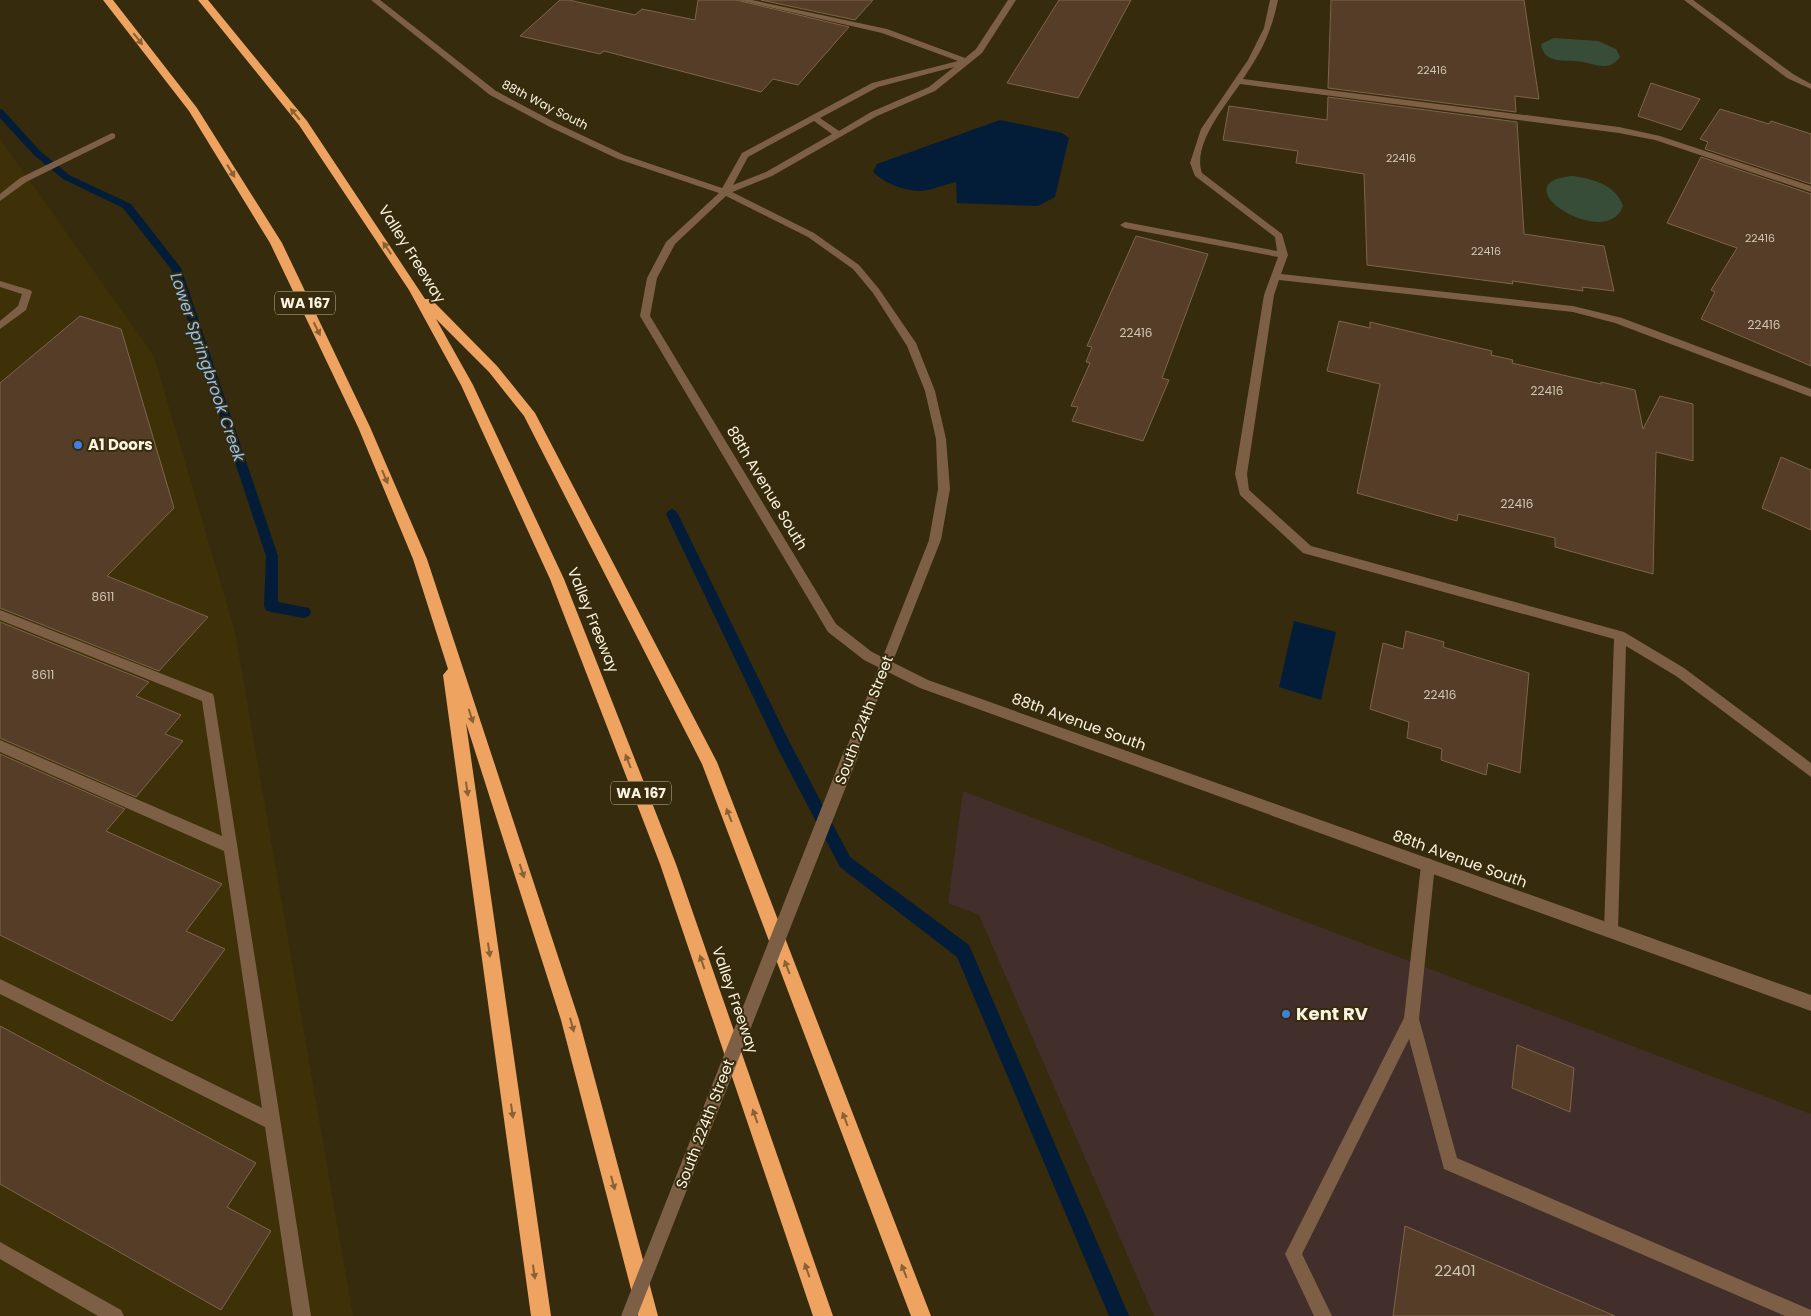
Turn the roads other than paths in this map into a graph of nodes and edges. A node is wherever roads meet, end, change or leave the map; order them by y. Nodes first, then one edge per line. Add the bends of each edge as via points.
1 (108, 0) edge
2 (203, 0) edge
3 (375, 0) edge
4 (742, 0) edge
5 (1012, 0) edge
6 (1274, 0) edge
7 (1688, 0) edge
8 (966, 61) junction
9 (1237, 81) junction
10 (1811, 87) edge
11 (814, 118) junction
12 (838, 134) junction
13 (112, 136) dead end
14 (1811, 189) edge
15 (726, 192) junction
16 (0, 198) edge
17 (1125, 225) dead end
18 (1283, 255) junction
19 (1275, 276) junction
20 (0, 284) edge
21 (414, 289) junction
22 (0, 326) edge
23 (1811, 393) edge
24 (0, 615) edge
25 (1620, 636) junction
26 (445, 637) junction
27 (0, 746) edge
28 (1811, 771) edge
29 (230, 847) junction
30 (1428, 865) junction
31 (1611, 931) junction
32 (0, 986) edge
33 (1811, 1002) edge
34 (1411, 1018) junction
35 (273, 1122) junction
36 (0, 1250) edge
37 (115, 1316) edge
38 (302, 1316) edge
39 (541, 1316) edge
40 (629, 1316) edge
41 (648, 1316) edge
42 (823, 1316) edge
43 (921, 1316) edge
44 (1323, 1316) edge
45 (1806, 1316) edge

1 -> 26 highway, WA 167 via 193,110 276,243 364,427 420,559
21 -> 2 highway, Valley Freeway / WA 167 via 303,123
3 - 15 street, 88th Way South via 494,93 621,157
4 - 8 street via 884,31
5 - 8 street via 978,51
6 - 9 street via 1268,28
7 - 10 street via 1790,76
8 - 11 street via 875,86
8 - 12 street via 932,89
9 - 14 street via 1620,130 1657,138
9 - 18 street via 1205,129 1194,163 1198,174 1279,236
11 - 12 street
11 - 15 street via 745,155
12 - 15 street via 769,174
13 - 16 street via 23,180
15 - 30 street, 88th Avenue South via 671,242 652,278 645,316 832,628 868,656 924,684
15 - 40 street, South 224th Street, bridge via 812,234 856,267 876,291 912,345 930,391 941,440 944,489 935,540
17 - 18 street
18 - 19 street
19 - 23 street via 1573,309 1618,320
19 - 25 street via 1268,295 1241,474 1244,492 1308,550
20 - 22 street via 26,292 23,308
42 -> 21 highway, Valley Freeway / WA 167 via 668,864 557,579 466,385
43 -> 21 highway via 709,762 529,413 493,369
24 - 29 street via 208,698
25 - 28 street via 1680,672
25 - 31 street
26 -> 39 highway
26 -> 41 highway, WA 167 via 570,1020
27 - 29 street
29 - 35 street
30 - 31 street, 88th Avenue South
30 - 34 street
31 - 33 street, 88th Avenue South
32 - 35 street
34 - 44 street via 1293,1254
34 - 45 street via 1450,1163
35 - 38 street
36 - 37 street

